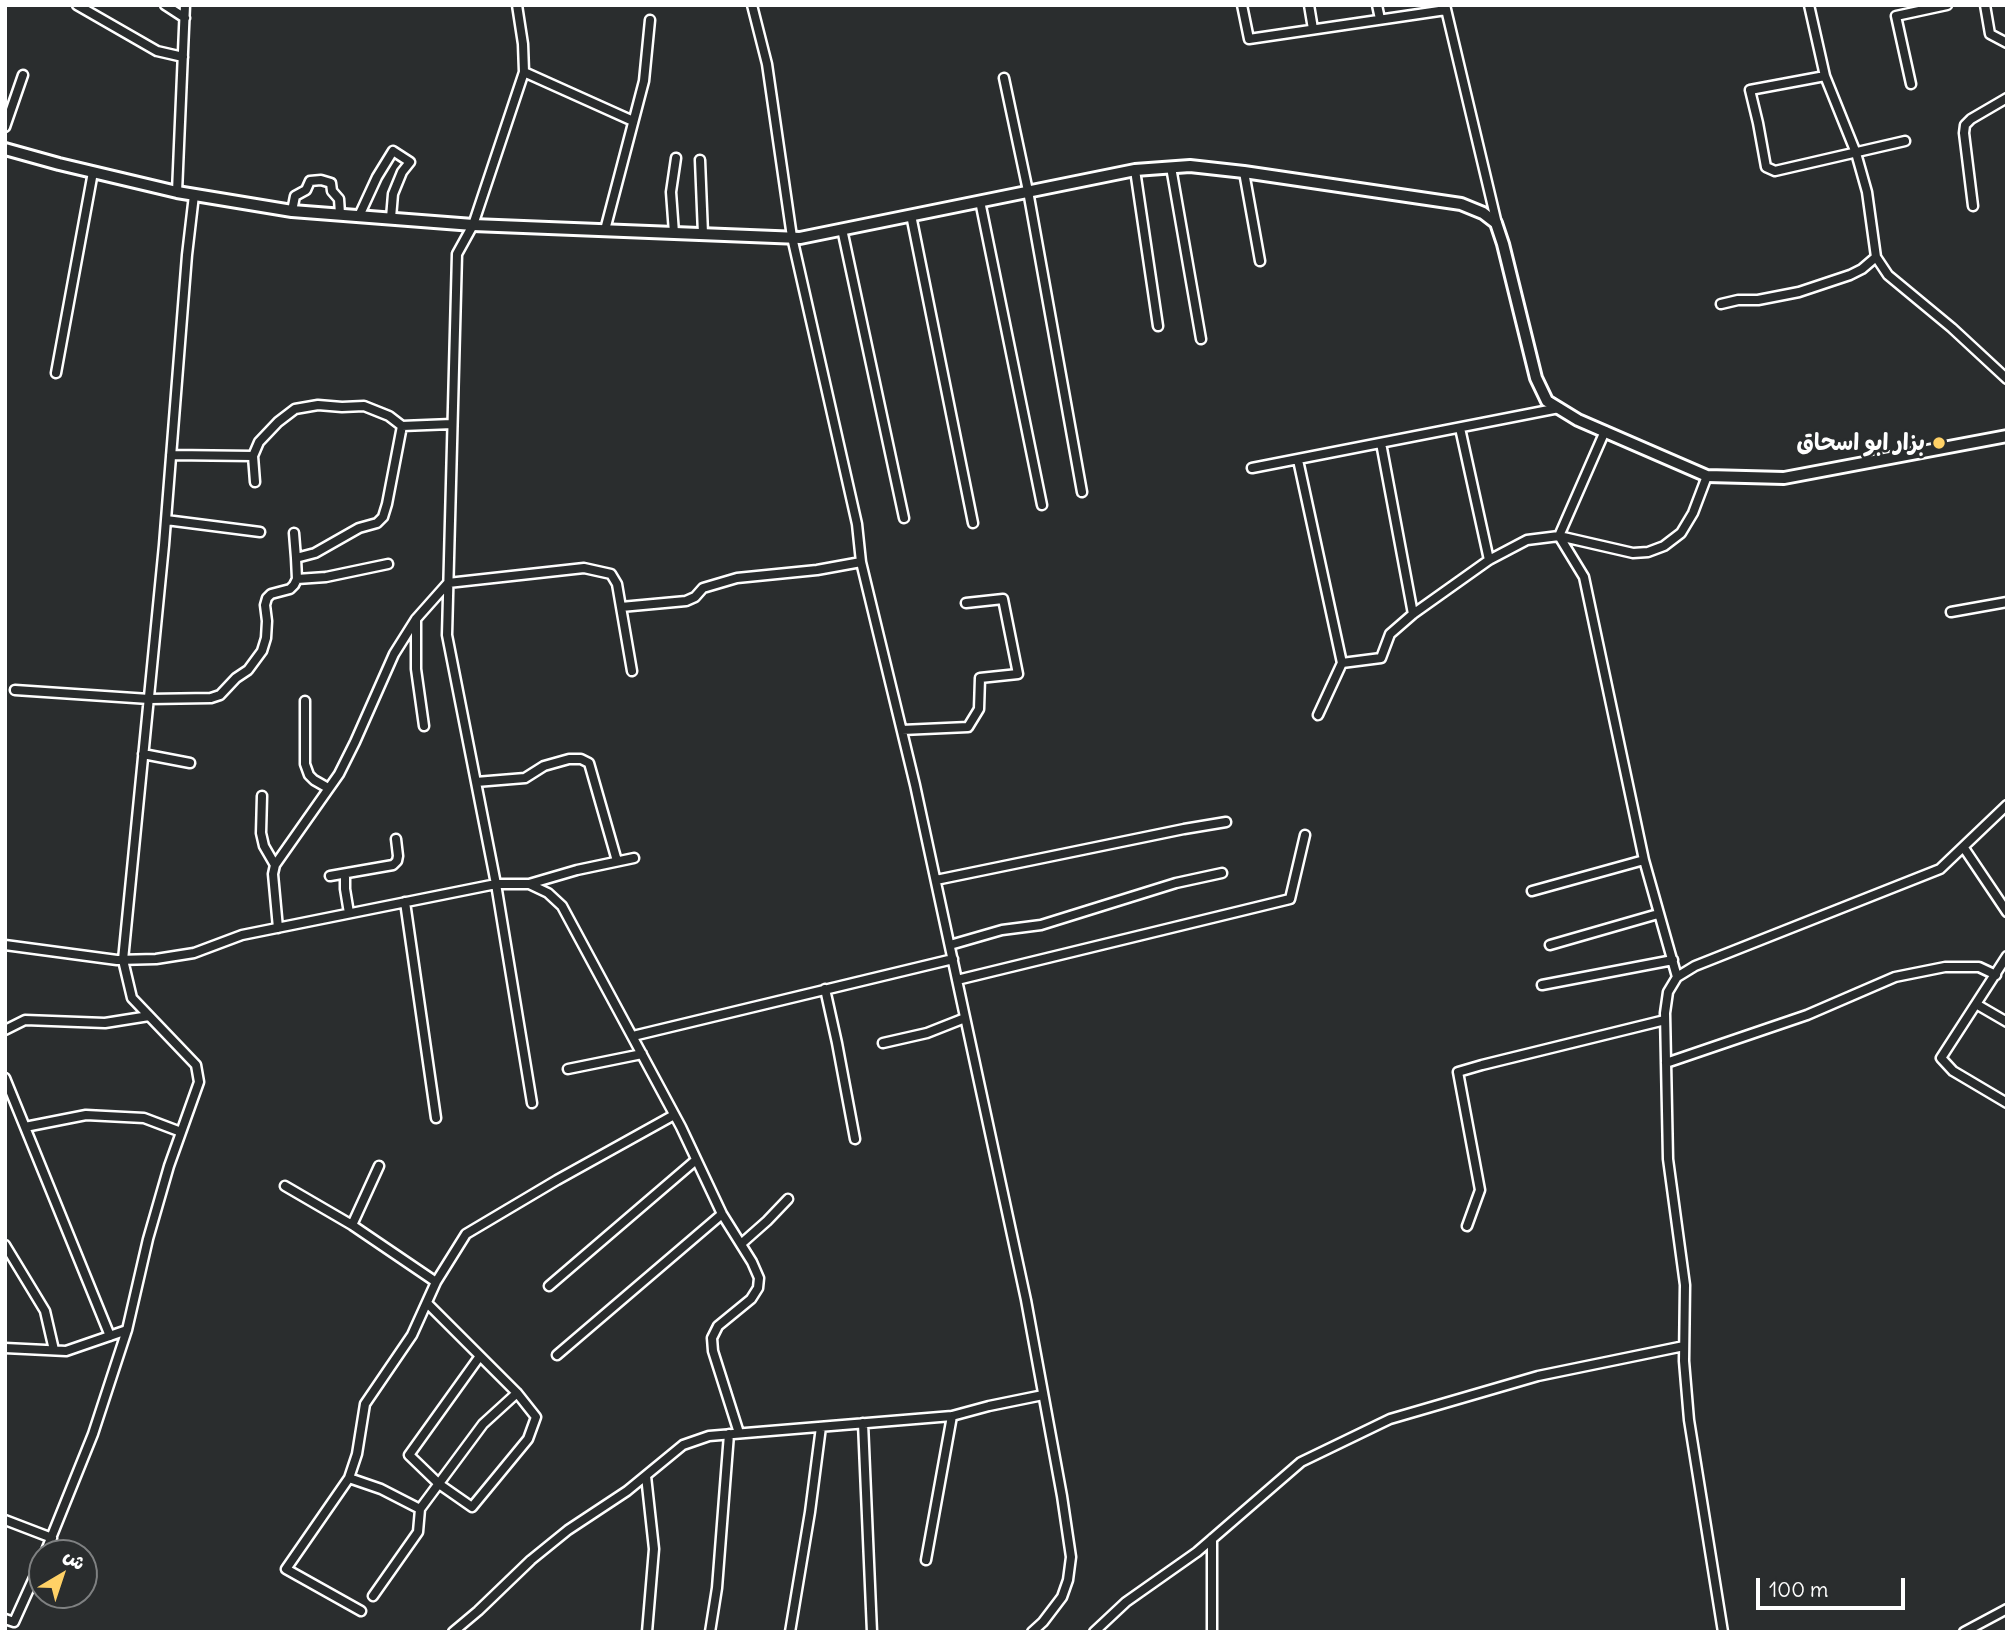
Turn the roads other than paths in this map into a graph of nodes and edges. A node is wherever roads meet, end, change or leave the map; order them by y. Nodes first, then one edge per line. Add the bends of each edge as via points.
1 (77, 5) edge
2 (165, 5) edge
3 (185, 5) edge
4 (517, 5) edge
5 (752, 5) edge
6 (1242, 5) edge
7 (1309, 5) edge
8 (1377, 5) edge
9 (1809, 5) edge
10 (1947, 5) edge
11 (1985, 5) edge
12 (1446, 7) edge
13 (185, 18) junction
14 (1380, 19) junction
15 (650, 20) dead end
16 (1313, 29) junction
17 (2007, 43) edge
18 (183, 57) junction
19 (524, 72) junction
20 (23, 75) dead end
21 (1825, 76) junction
22 (1004, 78) dead end
23 (1910, 84) dead end
24 (2007, 98) edge
25 (634, 121) junction
26 (5, 127) edge
27 (1905, 141) dead end
28 (5, 149) edge
29 (1856, 153) junction
30 (676, 158) dead end
31 (700, 160) dead end
32 (1171, 167) junction
33 (1135, 170) junction
34 (93, 172) junction
35 (1244, 172) junction
36 (1028, 191) junction
37 (177, 192) junction
38 (194, 195) junction
39 (980, 201) junction
40 (1973, 206) dead end
41 (292, 211) junction
42 (340, 214) junction
43 (911, 215) junction
44 (359, 216) junction
45 (391, 218) junction
46 (473, 225) junction
47 (842, 229) junction
48 (605, 230) junction
49 (674, 233) junction
50 (703, 234) junction
51 (1499, 234) junction
52 (792, 237) junction
53 (1875, 257) junction
54 (1260, 261) dead end
55 (1721, 304) dead end
56 (1158, 326) dead end
57 (1201, 340) dead end
58 (56, 373) dead end
59 (2007, 379) edge
60 (1559, 408) junction
61 (452, 424) junction
62 (402, 426) junction
63 (1460, 428) junction
64 (1605, 431) junction
65 (2007, 436) edge
66 (1381, 443) junction
67 (172, 455) junction
68 (253, 456) junction
69 (1298, 460) junction
70 (1252, 468) dead end
71 (1707, 476) junction
72 (255, 482) dead end
73 (1082, 492) dead end
74 (1042, 505) dead end
75 (904, 518) dead end
76 (166, 520) junction
77 (973, 523) dead end
78 (260, 531) dead end
79 (294, 533) dead end
80 (1559, 536) junction
81 (296, 558) junction
82 (1489, 560) junction
83 (861, 562) junction
84 (388, 564) dead end
85 (297, 579) junction
86 (448, 583) junction
87 (2007, 602) edge
88 (966, 603) dead end
89 (621, 607) junction
90 (1951, 612) dead end
91 (1413, 614) junction
92 (415, 619) junction
93 (1342, 663) junction
94 (632, 671) dead end
95 (15, 690) dead end
96 (149, 699) junction
97 (305, 701) dead end
98 (1318, 715) dead end
99 (424, 726) dead end
100 (902, 730) junction
101 (143, 754) junction
102 (190, 763) dead end
103 (476, 782) junction
104 (328, 788) junction
105 (261, 796) dead end
106 (2007, 805) edge
107 (1226, 822) dead end
108 (1305, 835) dead end
109 (396, 839) dead end
110 (1964, 848) junction
111 (634, 858) dead end
112 (1644, 860) junction
113 (617, 861) junction
114 (275, 865) junction
115 (1222, 873) dead end
116 (345, 874) junction
117 (330, 876) dead end
118 (936, 880) junction
119 (496, 884) junction
120 (529, 884) junction
121 (1532, 891) dead end
122 (405, 902) junction
123 (2007, 912) edge
124 (349, 914) junction
125 (1658, 914) junction
126 (278, 928) junction
127 (950, 944) junction
128 (5, 945) edge
129 (1550, 946) dead end
130 (2007, 957) edge
131 (953, 959) junction
132 (123, 960) junction
133 (1673, 960) junction
134 (1996, 975) junction
135 (1677, 977) junction
136 (957, 980) junction
137 (1542, 985) dead end
138 (825, 989) junction
139 (1976, 1004) junction
140 (149, 1016) junction
141 (965, 1018) junction
142 (1665, 1020) junction
143 (2007, 1022) edge
144 (5, 1030) edge
145 (633, 1037) junction
146 (883, 1042) dead end
147 (642, 1054) junction
148 (1666, 1063) junction
149 (568, 1069) dead end
150 (5, 1078) edge
151 (532, 1103) dead end
152 (2007, 1103) edge
153 (674, 1115) junction
154 (436, 1118) dead end
155 (25, 1127) junction
156 (181, 1132) junction
157 (855, 1139) dead end
158 (696, 1160) junction
159 (379, 1166) dead end
160 (285, 1186) dead end
161 (788, 1199) dead end
162 (722, 1214) junction
163 (352, 1225) junction
164 (1467, 1226) dead end
165 (741, 1244) junction
166 (5, 1245) edge
167 (436, 1282) junction
168 (549, 1286) dead end
169 (427, 1303) junction
170 (127, 1330) junction
171 (110, 1336) junction
172 (1684, 1346) junction
173 (5, 1348) edge
174 (54, 1350) junction
175 (557, 1355) dead end
176 (480, 1356) junction
177 (517, 1392) junction
178 (1043, 1395) junction
179 (951, 1416) junction
180 (863, 1423) junction
181 (821, 1427) junction
182 (739, 1433) junction
183 (729, 1434) junction
184 (646, 1476) junction
185 (349, 1478) junction
186 (439, 1484) junction
187 (420, 1509) junction
188 (5, 1520) edge
189 (52, 1538) joint
190 (1212, 1539) junction
191 (926, 1560) dead end
192 (28, 1586) edge
193 (373, 1596) dead end
194 (2007, 1609) edge
195 (362, 1611) dead end
196 (10, 1620) edge
197 (10, 1632) edge
198 (453, 1632) edge
199 (647, 1632) edge
200 (710, 1632) edge
201 (790, 1632) edge
202 (872, 1632) edge
203 (1032, 1632) edge
204 (1094, 1632) edge
205 (1213, 1632) edge
206 (1723, 1632) edge
207 (1964, 1632) edge

1 - 18 street via 157,51
2 - 13 street
3 - 13 street
4 - 19 street
5 - 52 street via 767,64
6 - 16 street via 1249,39
7 - 16 street
8 - 14 street
9 - 21 street
10 - 23 street via 1894,12
11 - 17 street via 1990,34
12 - 14 street
12 - 51 street
13 - 18 street
14 - 16 street
15 - 25 street via 644,81
18 - 37 street
19 - 25 street
19 - 46 street
20 - 26 street
21 - 29 street
21 - 29 street via 1750,90 1766,167 1775,171
22 - 36 street
24 - 40 street via 1965,125
25 - 48 street
27 - 29 street
28 - 34 street
29 - 53 street via 1867,192
30 - 49 street via 671,192
31 - 50 street
32 - 33 street
32 - 35 street
32 - 57 street
33 - 36 street
33 - 56 street
34 - 37 street
34 - 58 street
35 - 51 street via 1461,204 1496,223
35 - 54 street
36 - 39 street
36 - 73 street
37 - 38 street
38 - 41 street
38 - 67 street
39 - 43 street
39 - 74 street
41 - 42 street
41 - 42 street via 296,196 310,181 321,180 331,183
42 - 44 street
43 - 47 street
43 - 77 street
44 - 45 street
44 - 45 street via 393,151 410,162 393,194
45 - 46 street
46 - 48 street
46 - 61 street via 457,254
47 - 52 street
47 - 75 street
48 - 49 street
49 - 50 street
50 - 52 street
51 - 60 street via 1536,378 1547,401
52 - 83 street via 857,524
53 - 55 street via 1850,275 1799,292
53 - 59 street via 1888,275
60 - 63 street
60 - 64 street
61 - 62 street
61 - 86 street
62 - 68 street via 364,406 295,409 268,431
62 - 81 street via 383,516 315,553
63 - 66 street
63 - 82 street
64 - 71 street
64 - 80 street
65 - 71 street via 1784,478
66 - 69 street
66 - 91 street
67 - 68 street
67 - 76 street
68 - 72 street
69 - 70 street
69 - 93 street
71 - 80 street via 1681,533 1664,546 1633,553
76 - 78 street
76 - 96 street
79 - 81 street
80 - 82 street via 1527,540
80 - 112 street via 1584,577
81 - 85 street
82 - 91 street
83 - 89 street via 737,578 702,588 687,601
83 - 100 street
84 - 85 street
85 - 96 street via 290,589 267,598 262,651 220,695
86 - 89 street via 584,568 611,573
86 - 92 street
86 - 103 street via 447,635
87 - 90 street
88 - 100 street via 1003,599 1018,674 980,678 979,709 968,727
89 - 94 street
91 - 93 street via 1390,634 1381,658
92 - 99 street
92 - 104 street
93 - 98 street
95 - 96 street
96 - 101 street
97 - 104 street via 305,764 309,775
100 - 118 street
101 - 102 street
101 - 132 street
103 - 113 street via 525,778 569,759 589,763
103 - 119 street
104 - 114 street
105 - 114 street via 261,833
106 - 110 street
107 - 118 street
108 - 136 street via 1290,898
109 - 116 street via 398,856 393,865
110 - 123 street
110 - 135 street via 1940,869
111 - 113 street
112 - 121 street
112 - 125 street
113 - 120 street
114 - 126 street
115 - 127 street via 1041,925
116 - 117 street
116 - 124 street
118 - 127 street
119 - 120 street
119 - 122 street
119 - 151 street
120 - 145 street via 562,906
122 - 124 street
122 - 154 street
124 - 126 street
125 - 129 street
125 - 133 street
126 - 132 street via 242,935 194,953
127 - 131 street
128 - 132 street
130 - 134 street
131 - 136 street
131 - 138 street
132 - 140 street via 132,998
133 - 135 street
133 - 137 street
134 - 139 street
134 - 148 street via 1979,967 1945,967 1895,977 1807,1015
135 - 142 street via 1668,992
136 - 141 street
138 - 145 street
138 - 157 street
139 - 143 street
139 - 152 street via 1941,1058 1953,1071
140 - 144 street via 105,1023 25,1020
140 - 156 street via 196,1065 199,1082
141 - 146 street via 927,1033
141 - 178 street
142 - 148 street
142 - 164 street via 1458,1073 1480,1190
145 - 147 street
147 - 149 street
147 - 153 street
148 - 172 street via 1668,1159 1685,1284
150 - 155 street
153 - 158 street
153 - 167 street via 466,1234
155 - 156 street via 86,1115 144,1118
155 - 171 street
156 - 170 street via 148,1239
158 - 162 street
158 - 168 street
159 - 163 street
160 - 163 street
161 - 165 street
162 - 165 street
162 - 175 street
163 - 167 street
165 - 182 street via 759,1278 758,1289 718,1326 712,1338
166 - 174 street via 45,1311
167 - 169 street
169 - 176 street
169 - 185 street via 412,1335 365,1404
170 - 171 street
170 - 189 street
171 - 174 street via 66,1351
172 - 190 street via 1538,1376 1390,1419 1301,1462
172 - 206 street via 1689,1420
173 - 174 street
176 - 177 street
176 - 186 street via 409,1455
177 - 186 street via 483,1424
177 - 186 street via 536,1417 528,1438 472,1507
178 - 179 street
178 - 203 street via 1072,1557 1062,1597
179 - 180 street
179 - 191 street
180 - 181 street
180 - 202 street
181 - 182 street
181 - 201 street
182 - 183 street
183 - 184 street via 683,1445
183 - 200 street
184 - 198 street via 559,1537
184 - 199 street via 654,1549
185 - 187 street
185 - 195 street via 286,1569
186 - 187 street
187 - 193 street via 418,1532
188 - 189 street
190 - 204 street via 1126,1602
190 - 205 street
192 - 196 street
194 - 207 street
196 - 197 street

